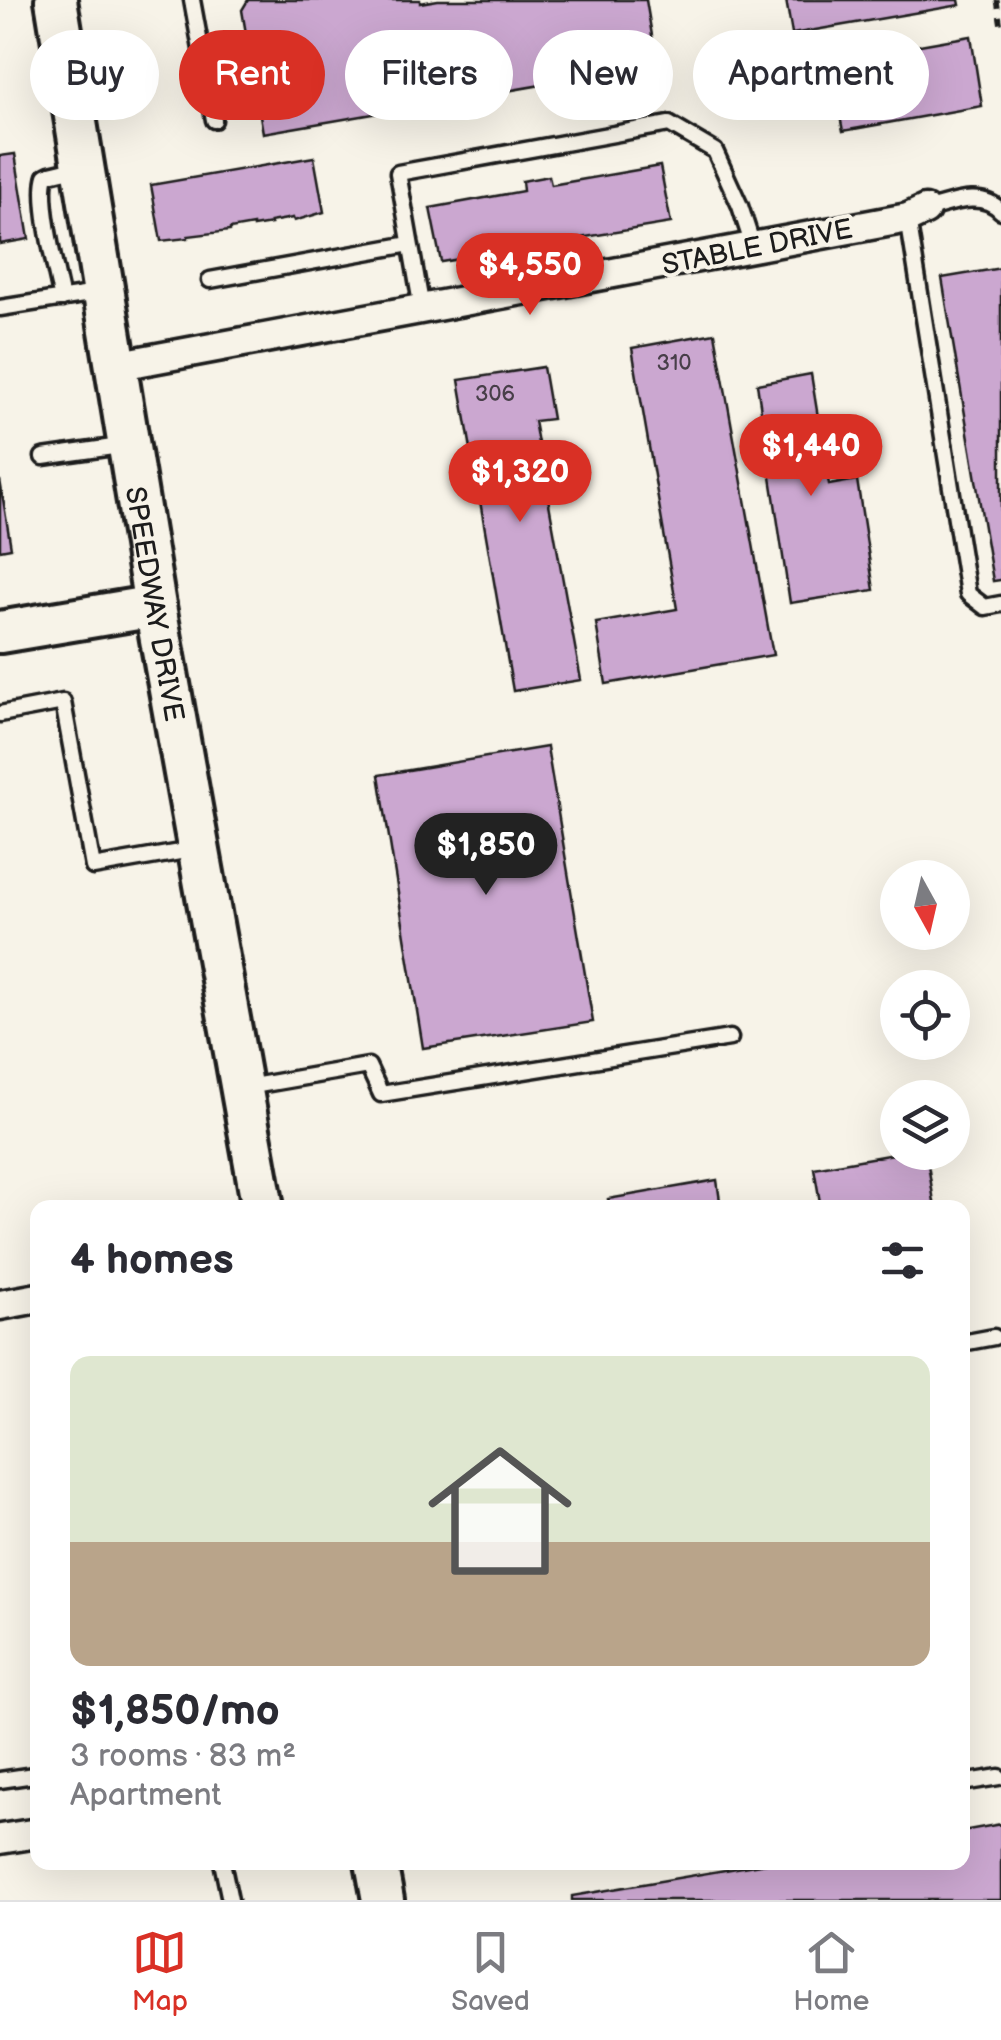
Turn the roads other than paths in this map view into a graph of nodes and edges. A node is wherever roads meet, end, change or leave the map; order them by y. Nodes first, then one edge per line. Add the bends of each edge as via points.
1 (56, 0) edge
2 (192, 0) edge
3 (198, 30) edge
4 (83, 166) junction
5 (1001, 211) edge
6 (916, 214) junction
7 (410, 244) junction
8 (753, 246) junction
9 (210, 280) dead end
10 (103, 292) junction
11 (62, 298) junction
12 (0, 308) edge
13 (422, 309) junction
14 (115, 366) junction
15 (128, 445) junction
16 (44, 457) dead end
17 (1001, 604) edge
18 (155, 606) junction
19 (0, 632) edge
20 (0, 714) edge
21 (198, 849) junction
22 (730, 1038) dead end
23 (241, 1088) junction
24 (262, 1200) edge
25 (30, 1299) edge
26 (0, 1305) edge
27 (994, 1338) dead end
28 (970, 1341) edge
29 (1000, 1777) edge
30 (30, 1779) edge
31 (0, 1780) edge
32 (970, 1782) edge
33 (30, 1834) edge
34 (0, 1839) edge
35 (224, 1870) edge
36 (377, 1870) edge
37 (230, 1900) edge
38 (382, 1900) edge

1 - 4 main road, SPEEDWAY DRIVE
2 - 3 lane
4 - 10 main road, SPEEDWAY DRIVE
4 - 11 lane via 50,174 43,185
5 - 6 lane via 975,198
6 - 8 street, STABLE DRIVE
6 - 17 lane via 968,594 985,607
7 - 8 lane via 398,173 669,124 715,152
7 - 9 lane
7 - 13 lane
8 - 13 street, STABLE DRIVE
10 - 11 lane
10 - 14 main road, SPEEDWAY DRIVE
11 - 12 lane
13 - 14 street, STABLE DRIVE
14 - 15 main road, SPEEDWAY DRIVE
15 - 16 lane
15 - 18 main road, SPEEDWAY DRIVE
18 - 19 main road
18 - 21 main road, SPEEDWAY DRIVE
20 - 21 lane via 63,702 94,867
21 - 23 main road, SPEEDWAY DRIVE
22 - 23 lane via 381,1094 368,1066
23 - 24 main road, SPEEDWAY DRIVE
25 - 26 street
27 - 28 lane
29 - 32 lane
30 - 31 lane
33 - 34 street
35 - 37 lane
36 - 38 main road

